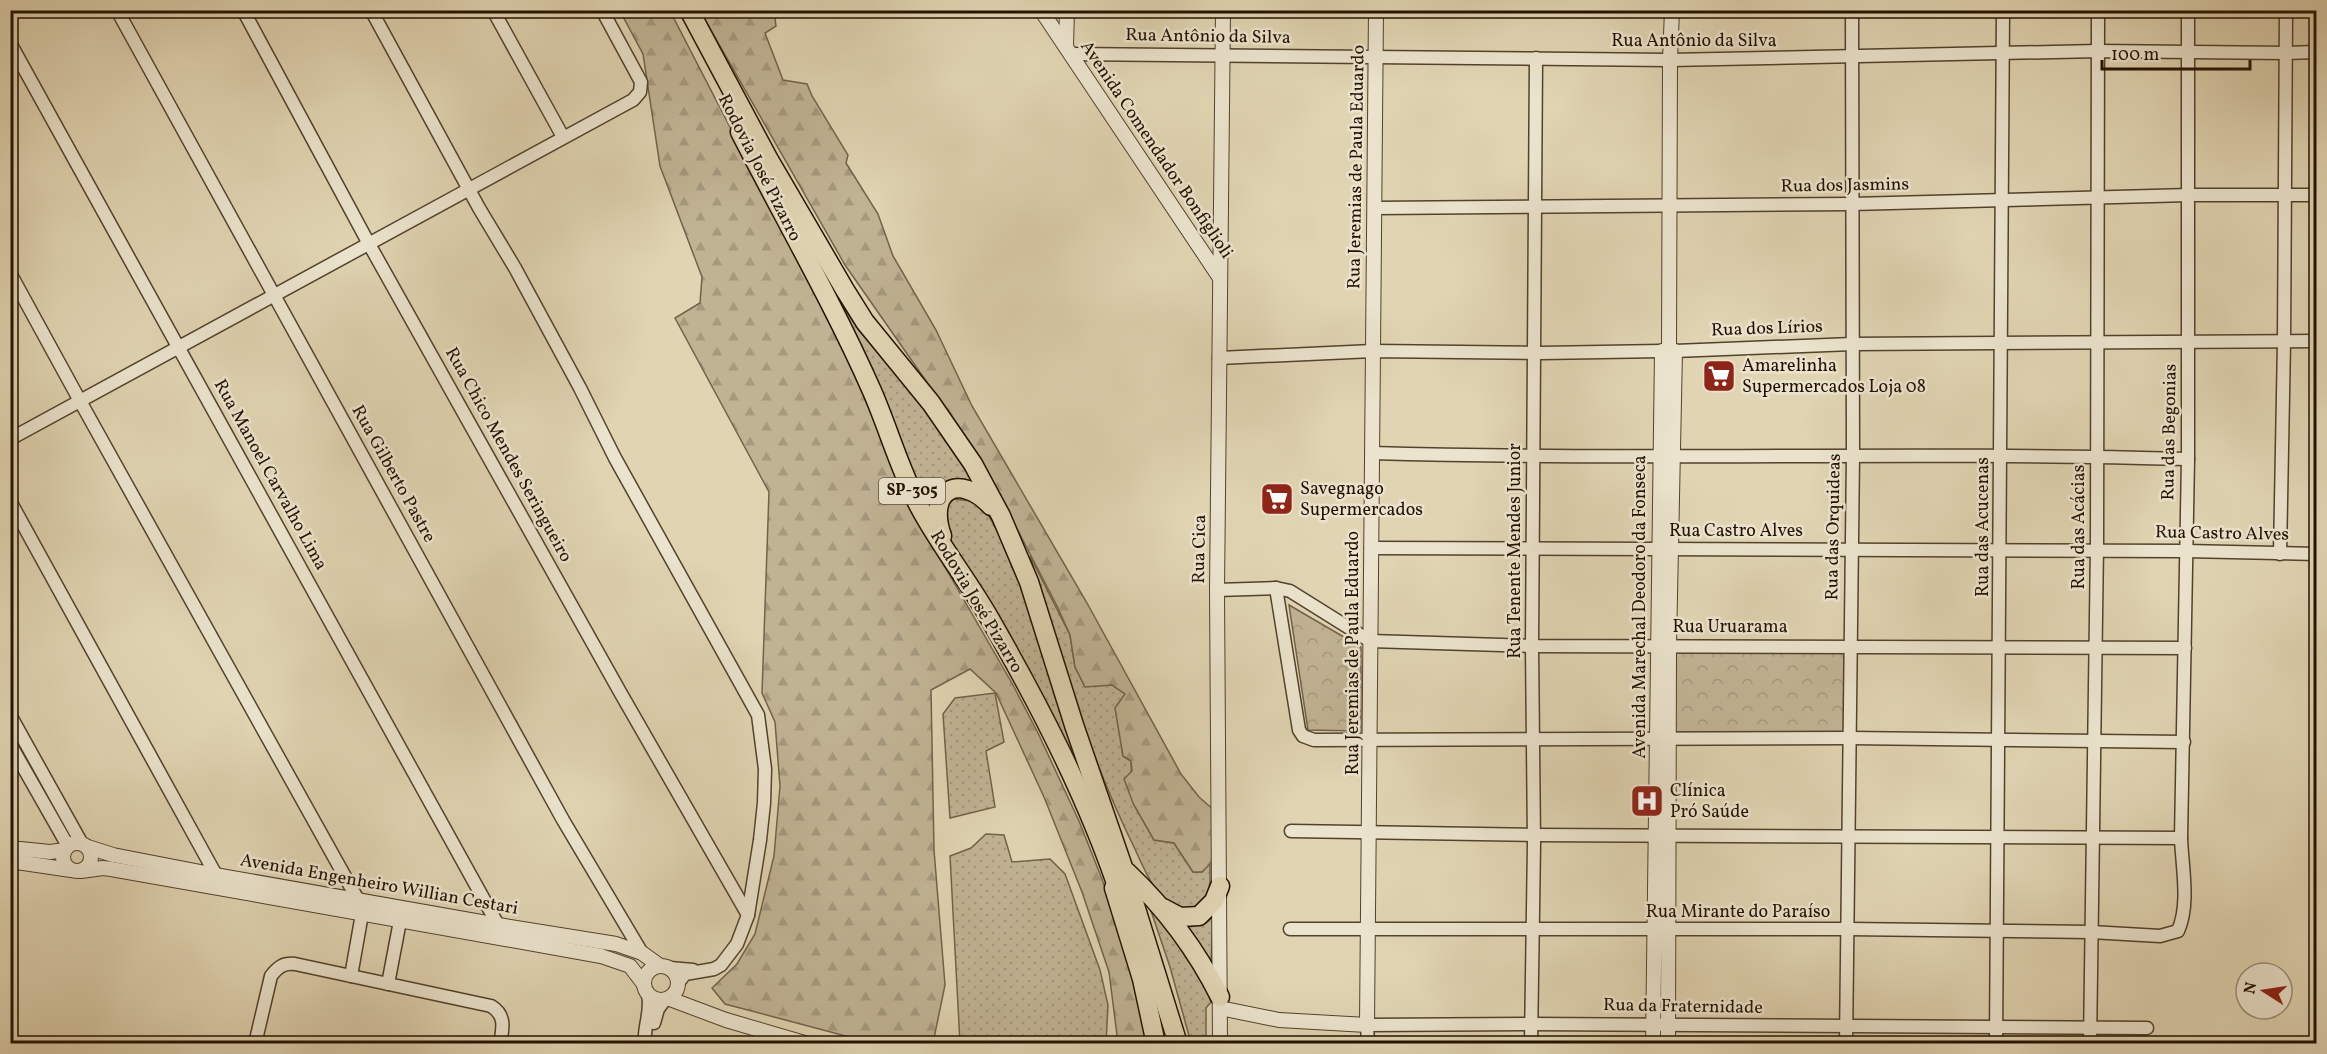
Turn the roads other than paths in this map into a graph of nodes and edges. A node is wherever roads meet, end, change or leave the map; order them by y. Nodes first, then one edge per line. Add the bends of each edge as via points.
1 (117, 10) edge
2 (243, 10) edge
3 (371, 10) edge
4 (493, 10) edge
5 (603, 10) edge
6 (1041, 10) edge
7 (1067, 10) edge
8 (1223, 10) edge
9 (1376, 10) edge
10 (1672, 10) edge
11 (1852, 10) edge
12 (2004, 10) edge
13 (2098, 10) edge
14 (2188, 10) edge
15 (2286, 10) edge
16 (686, 11) edge
17 (10, 43) edge
18 (1069, 51) junction
19 (2098, 51) junction
20 (2188, 51) junction
21 (2316, 52) edge
22 (2286, 53) junction
23 (1222, 54) junction
24 (2003, 54) junction
25 (1852, 56) junction
26 (1376, 58) junction
27 (1536, 58) junction
28 (1670, 60) junction
29 (563, 137) junction
30 (470, 189) junction
31 (2189, 195) junction
32 (2285, 195) junction
33 (2316, 195) edge
34 (2098, 198) junction
35 (2003, 200) junction
36 (1852, 204) junction
37 (1536, 206) junction
38 (1669, 206) junction
39 (1375, 208) junction
40 (1189, 232) junction
41 (369, 244) junction
42 (1220, 261) junction
43 (10, 273) edge
44 (1220, 279) junction
45 (273, 297) junction
46 (2316, 341) edge
47 (2284, 342) junction
48 (1852, 344) junction
49 (2097, 344) junction
50 (2189, 344) junction
51 (2001, 345) junction
52 (178, 349) junction
53 (1373, 351) junction
54 (1669, 351) junction
55 (1534, 353) junction
56 (1220, 358) junction
57 (80, 401) junction
58 (10, 439) edge
59 (1372, 453) junction
60 (1853, 455) junction
61 (1534, 456) junction
62 (1659, 456) junction
63 (1674, 456) junction
64 (2001, 456) junction
65 (2097, 457) junction
66 (2188, 459) junction
67 (10, 501) edge
68 (1000, 516) junction
69 (1371, 548) junction
70 (1665, 549) junction
71 (1852, 549) junction
72 (1534, 550) junction
73 (2001, 550) junction
74 (2186, 550) junction
75 (2097, 552) junction
76 (2280, 554) junction
77 (2316, 554) edge
78 (950, 558) junction
79 (1276, 588) junction
80 (1217, 590) junction
81 (1370, 641) junction
82 (1663, 645) junction
83 (1533, 646) junction
84 (1851, 646) junction
85 (2001, 646) junction
86 (2096, 647) junction
87 (2185, 648) junction
88 (10, 715) edge
89 (1534, 738) junction
90 (1663, 738) junction
91 (1851, 738) junction
92 (1370, 740) junction
93 (2000, 740) junction
94 (2094, 742) junction
95 (2184, 742) junction
96 (10, 744) edge
97 (1291, 831) dead end
98 (1370, 833) junction
99 (1534, 835) junction
100 (1663, 835) junction
101 (1850, 835) junction
102 (1998, 836) junction
103 (2093, 837) junction
104 (2181, 838) junction
105 (85, 845) junction
106 (1102, 846) junction
107 (10, 848) edge
108 (66, 848) junction
109 (10, 861) edge
110 (1122, 862) junction
111 (76, 870) junction
112 (216, 875) junction
113 (1220, 886) junction
114 (358, 900) junction
115 (1160, 906) junction
116 (362, 914) junction
117 (748, 915) junction
118 (400, 921) junction
119 (498, 925) junction
120 (2181, 925) joint
121 (1290, 929) dead end
122 (1848, 929) junction
123 (1368, 930) junction
124 (1534, 930) junction
125 (1662, 930) junction
126 (1996, 932) junction
127 (2091, 932) junction
128 (642, 953) junction
129 (665, 967) junction
130 (700, 971) junction
131 (351, 976) junction
132 (388, 984) junction
133 (646, 989) junction
134 (672, 993) junction
135 (1220, 1003) junction
136 (1532, 1024) junction
137 (1653, 1024) junction
138 (1368, 1025) junction
139 (1668, 1025) junction
140 (1846, 1027) junction
141 (1996, 1027) junction
142 (2090, 1028) junction
143 (2147, 1028) dead end
144 (255, 1044) edge
145 (500, 1044) edge
146 (646, 1044) edge
147 (808, 1044) edge
148 (1156, 1044) edge
149 (1166, 1044) edge
150 (1178, 1044) edge
151 (1220, 1044) edge
152 (1368, 1044) edge
153 (1532, 1044) edge
154 (1653, 1044) edge
155 (1668, 1044) edge
156 (1846, 1044) edge
157 (1996, 1044) edge
158 (2090, 1044) edge

1 - 45 street, Rua Gilberto Pastre
2 - 41 street, Rua Chico Mendes Seringueiro
3 - 30 street
4 - 29 street
5 - 29 street via 641,87 633,100
6 - 18 street, Avenida Comendador Bonfiglioli
7 - 18 street
8 - 23 street, Rua Cica
9 - 26 street, Rua Jeremias de Paula Eduardo
10 - 28 street, Avenida Marechal Deodoro da Fonseca
11 - 25 street, Rua das Orquideas
12 - 24 street, Rua das Acucenas
13 - 19 street, Rua das Acácias
14 - 20 street, Rua das Begonias
15 - 22 street
16 - 68 main road, Rodovia José Pizarro via 845,290 865,322 931,403 973,465
16 - 78 main road, Rodovia José Pizarro / SP-305 via 872,392 906,479
17 - 52 street, Rua Manoel Carvalho Lima
18 - 23 street, Rua Antônio da Silva
18 - 40 street, Avenida Comendador Bonfiglioli
19 - 20 street, Rua Antônio da Silva
19 - 24 street, Rua Antônio da Silva
19 - 34 street, Rua das Acácias
20 - 22 street, Rua Antônio da Silva
20 - 31 street, Rua das Begonias
21 - 22 street, Rua Antônio da Silva
22 - 32 street
23 - 26 street, Rua Antônio da Silva
23 - 42 street, Rua Cica
24 - 25 street, Rua Antônio da Silva
24 - 35 street, Rua das Acucenas
25 - 28 street, Rua Antônio da Silva
25 - 36 street, Rua das Orquideas
26 - 27 street, Rua Antônio da Silva
26 - 39 street, Rua Jeremias de Paula Eduardo
27 - 28 street, Rua Antônio da Silva
27 - 37 street, Rua Tenente Mendes Junior
28 - 38 street, Avenida Marechal Deodoro da Fonseca
29 - 30 street
30 - 41 street
30 - 117 street via 758,715 765,769 764,803
31 - 32 street, Rua dos Jasmins
31 - 34 street, Rua dos Jasmins
31 - 50 street, Rua das Begonias
32 - 33 street, Rua dos Jasmins
32 - 47 street
34 - 35 street, Rua dos Jasmins
34 - 49 street, Rua das Acácias
35 - 36 street, Rua dos Jasmins
35 - 51 street, Rua das Acucenas
36 - 38 street, Rua dos Jasmins
36 - 48 street, Rua das Orquideas
37 - 38 street, Rua dos Jasmins
37 - 39 street, Rua dos Jasmins
37 - 55 street, Rua Tenente Mendes Junior
38 - 54 street, Avenida Marechal Deodoro da Fonseca
39 - 53 street, Rua Jeremias de Paula Eduardo
40 - 42 street via 1213,261
40 - 44 street, Avenida Comendador Bonfiglioli
41 - 45 street
41 - 117 street, Rua Chico Mendes Seringueiro
42 - 44 street, Rua Cica
43 - 57 street
44 - 56 street, Rua Cica
45 - 52 street
45 - 128 street, Rua Gilberto Pastre via 563,820
46 - 47 street, Rua dos Lírios
47 - 50 street, Rua dos Lírios
47 - 76 street
48 - 51 street, Rua dos Lírios
48 - 54 street, Rua dos Lírios
48 - 60 street, Rua das Orquideas
49 - 50 street, Rua dos Lírios
49 - 51 street, Rua dos Lírios
49 - 65 street, Rua das Acácias
50 - 66 street, Rua das Begonias
51 - 64 street, Rua das Acucenas
52 - 57 street
52 - 119 street, Rua Manoel Carvalho Lima
53 - 55 street, Rua dos Lírios
53 - 56 street, Rua dos Lírios
53 - 59 street, Rua Jeremias de Paula Eduardo
54 - 55 street, Rua dos Lírios
54 - 62 street, Avenida Marechal Deodoro da Fonseca
54 - 63 street, Avenida Marechal Deodoro da Fonseca
55 - 61 street, Rua Tenente Mendes Junior
56 - 80 street, Rua Cica
57 - 58 street
57 - 114 street
59 - 61 street
59 - 69 street, Rua Jeremias de Paula Eduardo
60 - 63 street
60 - 64 street
60 - 71 street, Rua das Orquideas
61 - 62 street
61 - 72 street, Rua Tenente Mendes Junior
62 - 63 street
62 - 70 street, Avenida Marechal Deodoro da Fonseca
63 - 70 street, Avenida Marechal Deodoro da Fonseca
64 - 65 street
64 - 73 street, Rua das Acucenas
65 - 66 street
65 - 75 street, Rua das Acácias
66 - 74 street, Rua das Begonias
67 - 112 street
68 - 78 main road via 974,491 947,492 940,500 937,516
68 - 110 main road, Rodovia José Pizarro via 1029,582
69 - 72 street, Rua Castro Alves
69 - 81 street, Rua Jeremias de Paula Eduardo
70 - 71 street, Rua Castro Alves
70 - 72 street, Rua Castro Alves
70 - 82 street, Avenida Marechal Deodoro da Fonseca
71 - 73 street, Rua Castro Alves
71 - 84 street, Rua das Orquideas
72 - 83 street, Rua Tenente Mendes Junior
73 - 75 street, Rua Castro Alves
73 - 85 street, Rua das Acucenas
74 - 75 street, Rua Castro Alves
74 - 76 street, Rua Castro Alves
74 - 87 street, Rua das Begonias
75 - 86 street, Rua das Acácias
76 - 77 street, Rua Castro Alves
78 - 106 main road, Rodovia José Pizarro / SP-305 via 989,617 1044,719
79 - 80 street
79 - 81 street via 1290,591
79 - 92 street via 1299,730 1314,740
80 - 113 street, Rua Cica
81 - 83 street, Rua Uruarama
81 - 92 street, Rua Jeremias de Paula Eduardo
82 - 83 street, Rua Uruarama
82 - 84 street, Rua Uruarama
82 - 90 street, Avenida Marechal Deodoro da Fonseca
83 - 89 street, Rua Tenente Mendes Junior
84 - 85 street, Rua Uruarama
84 - 91 street, Rua das Orquideas
85 - 86 street, Rua Uruarama
85 - 93 street, Rua das Acucenas
86 - 87 street, Rua Uruarama
86 - 94 street, Rua das Acácias
87 - 95 street, Rua das Begonias
88 - 105 street
89 - 90 street
89 - 92 street
89 - 99 street, Rua Tenente Mendes Junior
90 - 91 street
90 - 100 street, Avenida Marechal Deodoro da Fonseca
91 - 93 street
91 - 101 street, Rua das Orquideas
92 - 98 street, Rua Jeremias de Paula Eduardo
93 - 94 street
93 - 102 street, Rua das Acucenas
94 - 95 street
94 - 103 street, Rua das Acácias
95 - 104 street, Rua das Begonias
96 - 108 street
97 - 98 street
98 - 99 street
98 - 123 street, Rua Jeremias de Paula Eduardo
99 - 100 street
99 - 124 street, Rua Tenente Mendes Junior
100 - 101 street
100 - 125 street, Avenida Marechal Deodoro da Fonseca
101 - 102 street
101 - 122 street, Rua das Orquideas
102 - 103 street
102 - 126 street, Rua das Acucenas
103 - 104 street
103 - 127 street, Rua das Acácias
104 - 120 street, Rua das Begonias
105 - 108 street via 76,843
105 - 111 street via 91,861
105 - 112 street, Avenida Engenheiro Willian Cestari via 113,855
106 - 148 main road via 1142,979
106 - 149 main road, Rodovia José Pizarro / SP-305
107 - 108 street via 50,852
108 - 111 street via 64,863
109 - 111 street, Avenida Engenheiro Willian Cestari
110 - 115 main road
110 - 150 main road, Rodovia José Pizarro
111 - 116 street, Avenida Engenheiro Willian Cestari via 103,868
112 - 114 street, Avenida Engenheiro Willian Cestari
113 - 115 main road via 1214,901 1199,916 1180,917
113 - 135 street, Rua Cica
114 - 119 street, Avenida Engenheiro Willian Cestari
115 - 135 main road via 1196,953
116 - 118 street, Avenida Engenheiro Willian Cestari
116 - 131 street
117 - 130 street via 737,944 721,965
118 - 132 street
118 - 133 street, Avenida Engenheiro Willian Cestari via 601,956 630,966
119 - 128 street, Avenida Engenheiro Willian Cestari via 616,944
120 - 127 street, Rua Mirante do Paraíso via 2178,931 2160,936
121 - 123 street, Rua Mirante do Paraíso
122 - 125 street, Rua Mirante do Paraíso
122 - 126 street, Rua Mirante do Paraíso
122 - 140 street, Rua das Orquideas
123 - 124 street, Rua Mirante do Paraíso
123 - 138 street, Rua Jeremias de Paula Eduardo
124 - 125 street, Rua Mirante do Paraíso
124 - 136 street, Rua Tenente Mendes Junior
125 - 137 street, Avenida Marechal Deodoro da Fonseca
125 - 139 street, Avenida Marechal Deodoro da Fonseca
126 - 127 street, Rua Mirante do Paraíso
126 - 141 street, Rua das Acucenas
127 - 142 street, Rua das Acácias
128 - 129 street, Avenida Engenheiro Willian Cestari
129 - 130 street
129 - 133 street via 648,971
129 - 134 street via 674,972
130 - 134 street via 685,974
131 - 132 street
131 - 144 street via 286,963 277,968 266,990
132 - 145 street via 491,1006 501,1015
133 - 134 street via 653,999
133 - 146 street via 650,1004
134 - 146 street via 658,1009
134 - 147 street via 686,1006
135 - 138 street, Rua da Fraternidade via 1279,1020
135 - 151 street, Rua Cica
136 - 137 street, Rua da Fraternidade
136 - 138 street, Rua da Fraternidade
136 - 153 street, Rua Tenente Mendes Junior
137 - 139 street, Rua da Fraternidade
137 - 154 street, Avenida Marechal Deodoro da Fonseca
138 - 152 street, Rua Jeremias de Paula Eduardo
139 - 140 street, Rua da Fraternidade
139 - 155 street, Avenida Marechal Deodoro da Fonseca
140 - 141 street, Rua da Fraternidade
140 - 156 street, Rua das Orquideas
141 - 142 street, Rua da Fraternidade
141 - 157 street, Rua das Acucenas
142 - 143 street, Rua da Fraternidade
142 - 158 street, Rua das Acácias

